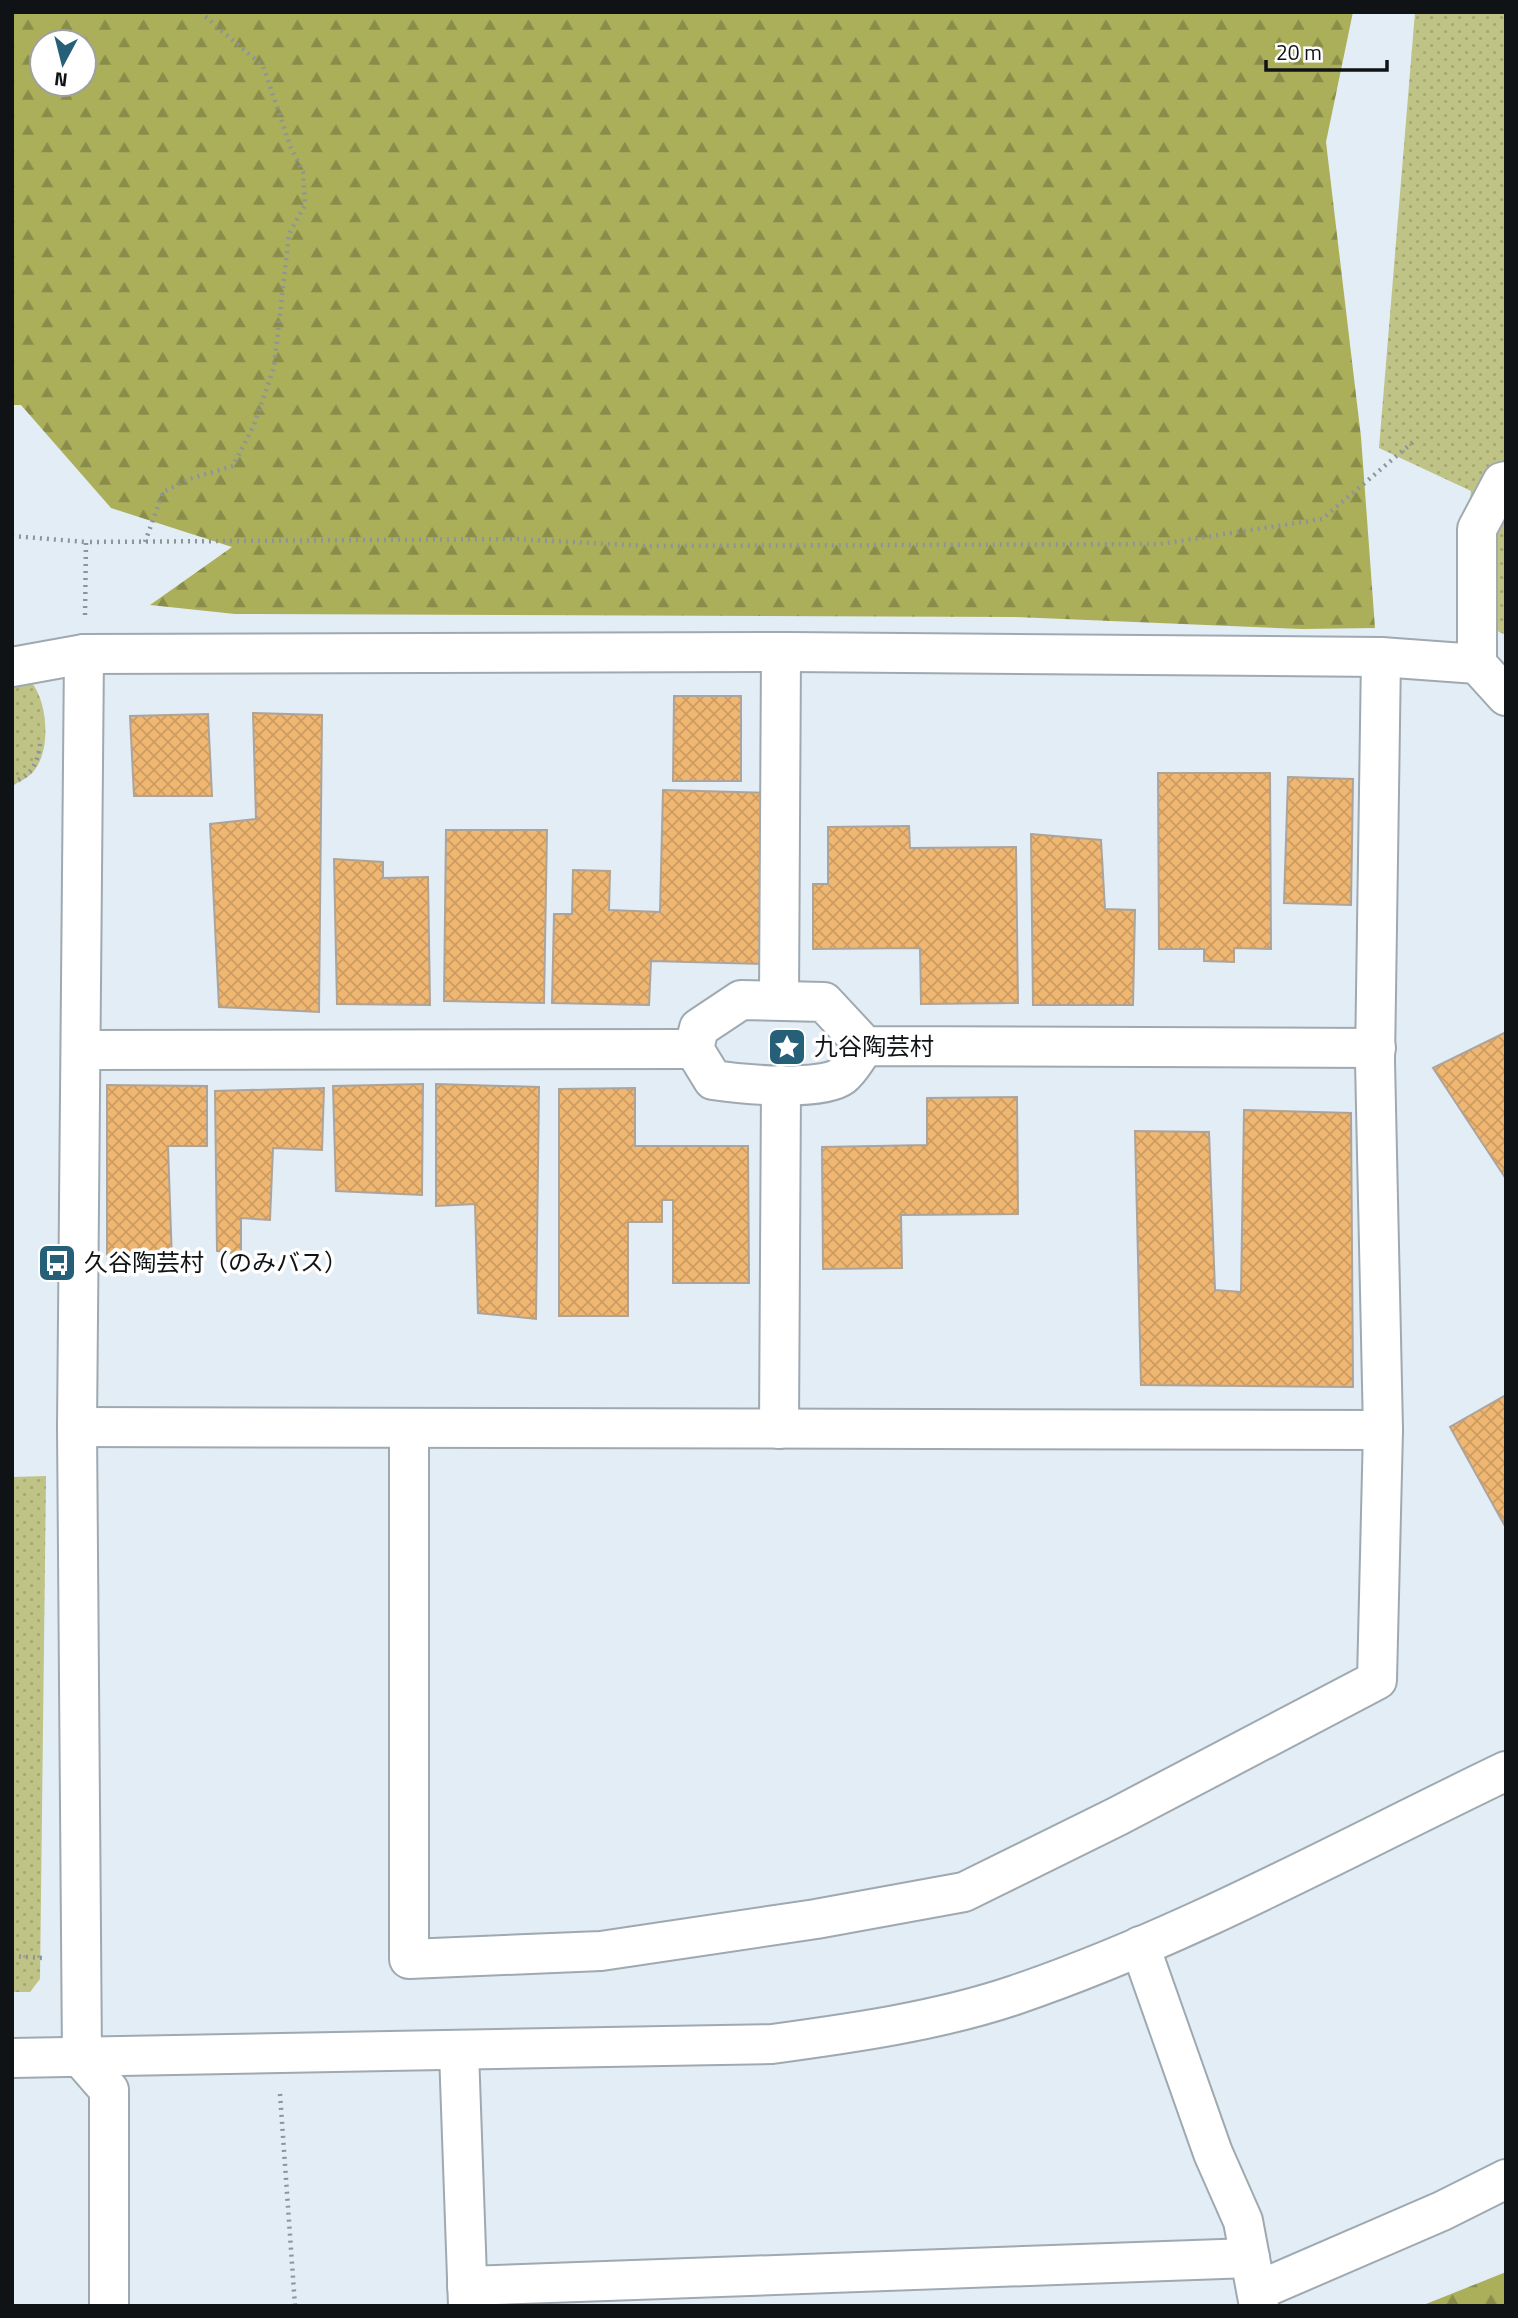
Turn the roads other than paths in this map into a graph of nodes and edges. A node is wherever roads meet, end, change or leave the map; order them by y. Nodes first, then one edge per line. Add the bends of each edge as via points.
1 (1506, 481) edge
2 (781, 652) junction
3 (84, 654) junction
4 (1381, 657) junction
5 (1477, 664) junction
6 (12, 667) edge
7 (1506, 696) edge
8 (779, 1000) junction
9 (865, 1046) junction
10 (1376, 1048) junction
11 (694, 1049) junction
12 (82, 1050) junction
13 (781, 1085) junction
14 (77, 1427) junction
15 (409, 1428) junction
16 (779, 1429) junction
17 (1382, 1430) junction
18 (1506, 1771) edge
19 (1140, 1946) junction
20 (459, 2052) junction
21 (12, 2058) edge
22 (82, 2059) junction
23 (1506, 2179) edge
24 (1255, 2285) edge
25 (467, 2296) edge
26 (110, 2306) edge

1 - 5 street via 1477,530
2 - 3 street
2 - 4 street
2 - 8 street
3 - 6 street
3 - 12 street
4 - 5 street
4 - 10 street
5 - 7 street
8 - 9 street via 824,1002
8 - 11 street via 741,1000 699,1028
9 - 10 street
9 - 13 street via 841,1077
10 - 17 street
11 - 12 street
11 - 13 street via 713,1080
12 - 14 street
13 - 16 street
14 - 15 street
14 - 22 street
15 - 16 street
15 - 17 street via 409,1959 601,1951 803,1922 964,1892 1377,1680
16 - 17 street
18 - 19 street
19 - 20 street via 1014,1995 848,2034 772,2044
19 - 24 street via 1213,2153 1243,2221
20 - 22 street via 280,2051
20 - 25 street
21 - 22 street
22 - 26 street via 109,2090
23 - 24 street via 1442,2211
24 - 25 street

